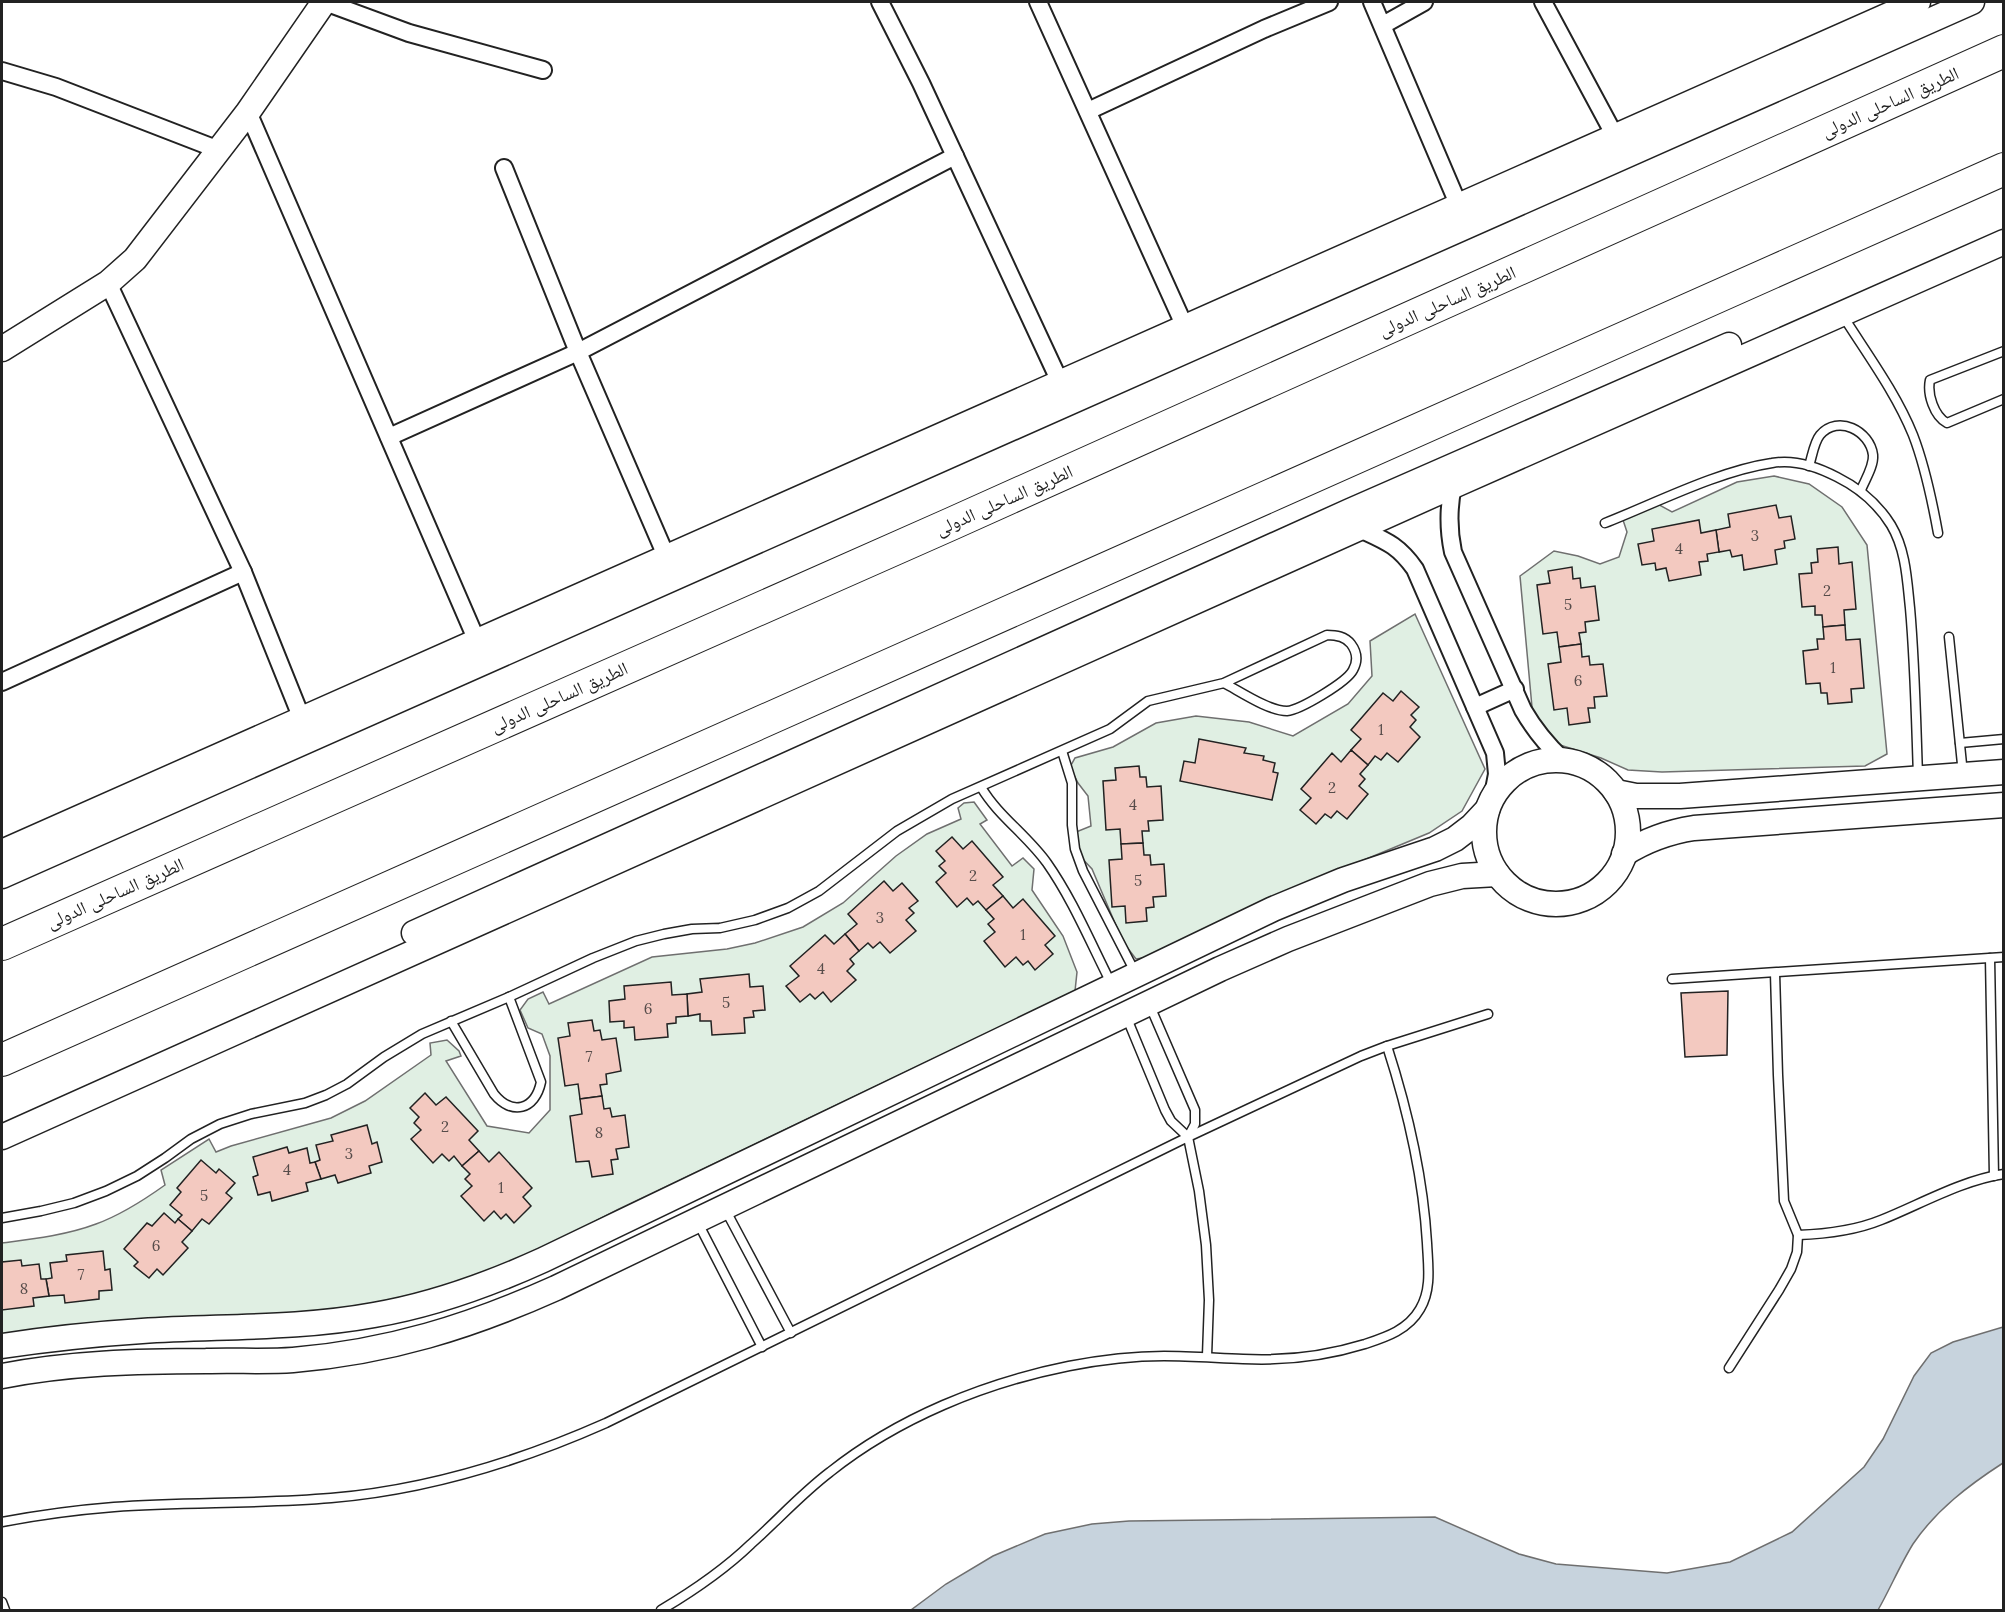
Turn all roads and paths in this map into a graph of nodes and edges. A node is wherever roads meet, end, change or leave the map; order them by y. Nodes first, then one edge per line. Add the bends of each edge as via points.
1 (324, 2) edge
2 (880, 2) edge
3 (1038, 2) edge
4 (1329, 2) edge
5 (1372, 2) edge
6 (1424, 2) edge
7 (1543, 2) edge
8 (1972, 2) edge
9 (1909, 3) edge
10 (1383, 25) junction
11 (2004, 51) edge
12 (2, 70) edge
13 (543, 70) dead end
14 (1088, 111) junction
15 (248, 112) junction
16 (1615, 136) junction
17 (219, 150) junction
18 (955, 156) junction
19 (504, 168) dead end
20 (2004, 168) edge
21 (1459, 206) junction
22 (2004, 224) edge
23 (2004, 242) edge
24 (108, 283) junction
25 (1842, 313) junction
26 (1185, 327) junction
27 (2, 349) edge
28 (2004, 351) edge
29 (578, 352) junction
30 (1060, 382) junction
31 (2004, 399) edge
32 (389, 437) junction
33 (1809, 466) junction
34 (1453, 486) junction
35 (1861, 490) junction
36 (1605, 523) dead end
37 (1360, 528) junction
38 (1938, 533) dead end
39 (667, 558) junction
40 (243, 572) junction
41 (1949, 637) dead end
42 (477, 641) junction
43 (2, 682) edge
44 (1224, 683) junction
45 (1515, 689) junction
46 (1475, 707) junction
47 (302, 719) junction
48 (2004, 739) edge
49 (1960, 742) junction
50 (1062, 751) junction
51 (1563, 760) junction
52 (2004, 772) edge
53 (1963, 775) junction
54 (1918, 779) junction
55 (981, 787) junction
56 (1616, 792) junction
57 (1490, 802) junction
58 (2004, 805) edge
59 (2, 852) edge
60 (1624, 854) junction
61 (1497, 874) junction
62 (2, 876) edge
63 (2, 944) edge
64 (2004, 957) edge
65 (1990, 958) junction
66 (1775, 973) junction
67 (1136, 975) junction
68 (1672, 979) dead end
69 (1113, 987) junction
70 (509, 998) junction
71 (1149, 1005) junction
72 (1488, 1014) dead end
73 (1126, 1015) junction
74 (451, 1021) junction
75 (1387, 1046) junction
76 (2, 1060) edge
77 (2, 1119) edge
78 (2, 1137) edge
79 (1188, 1137) junction
80 (1999, 1175) edge
81 (711, 1179) junction
82 (684, 1192) junction
83 (725, 1208) junction
84 (2, 1218) edge
85 (697, 1221) junction
86 (1798, 1235) junction
87 (791, 1333) junction
88 (2, 1347) edge
89 (762, 1347) junction
90 (1207, 1356) junction
91 (1730, 1368) dead end
92 (2, 1376) edge
93 (2, 1522) edge
94 (2, 1602) edge
95 (5, 1611) edge
96 (661, 1611) edge

1 - 13 street via 408,33
1 - 15 main road
2 - 18 street
3 - 14 street
4 - 14 street
5 - 10 street
6 - 10 street
7 - 16 street
8 - 62 main road
9 - 16 main road
10 - 21 street
11 - 63 highway, الطريق الساحلى الدولى
12 - 17 street
14 - 26 street
15 - 17 main road
15 - 32 street
16 - 21 main road
17 - 24 main road via 147,245
18 - 29 street
18 - 30 street
19 - 29 street
20 - 76 highway
21 - 26 main road
22 - 77 main road via 1350,511
23 - 25 main road
24 - 27 main road
24 - 40 street
25 - 34 main road
25 - 38 lane via 1912,435
26 - 30 main road
28 - 31 lane via 1930,380 1928,390 1940,418 1947,423
29 - 32 street
29 - 39 street
30 - 39 main road
32 - 42 street
33 - 35 lane
33 - 35 lane via 1820,436 1830,428 1851,427 1861,432 1873,457
33 - 36 lane via 1774,462 1755,466
34 - 37 main road
34 - 45 street via 1448,529 1453,552
35 - 54 lane via 1892,526 1901,547 1914,648
37 - 46 street via 1389,542 1415,569
37 - 78 main road
39 - 42 main road
40 - 43 street
40 - 47 street
41 - 49 lane
42 - 47 main road
44 - 44 lane via 1327,635 1348,640 1355,650 1353,672 1298,709 1275,709
44 - 50 lane via 1148,701 1110,729
45 - 46 street
45 - 51 street via 1534,728
46 - 57 street via 1495,753 1497,774
47 - 59 main road
48 - 49 lane
49 - 53 lane
50 - 55 lane
50 - 67 lane via 1072,783 1075,849
51 - 56 main road via 1593,770
51 - 57 main road via 1523,767 1503,782
52 - 53 main road
53 - 54 main road
54 - 56 main road via 1680,796
55 - 69 lane via 1059,881
55 - 70 lane via 906,825 819,891 788,908 755,921 664,933 636,941
56 - 60 main road via 1627,822
57 - 61 main road via 1483,826 1484,843
57 - 67 main road via 1472,826 1435,849 1273,909
58 - 60 main road via 1694,828 1657,837
60 - 61 main road via 1606,883 1587,896 1564,903 1549,904 1520,895
61 - 71 main road via 1446,879 1358,910 1220,969
64 - 65 lane
65 - 66 lane
65 - 80 lane
66 - 68 lane
66 - 86 lane via 1784,1201
67 - 69 main road
67 - 71 main road
69 - 73 main road
69 - 81 main road
70 - 74 lane
70 - 74 lane via 541,1082 532,1102 522,1107 501,1103
71 - 73 main road
71 - 79 lane via 1195,1110 1195,1124
72 - 75 lane
73 - 79 lane via 1165,1110
73 - 83 main road
74 - 84 lane via 403,1045 326,1095 220,1124 106,1191 63,1206
75 - 79 lane
75 - 90 lane via 1407,1111 1425,1211 1428,1289 1420,1309 1407,1326 1388,1336 1317,1355 1280,1359
79 - 87 lane
79 - 90 lane via 1206,1245
80 - 86 lane via 1859,1228
81 - 82 main road
81 - 83 main road
82 - 85 main road
82 - 88 main road via 502,1278 417,1306 329,1322 142,1331
83 - 85 main road
83 - 87 lane
85 - 89 lane
85 - 92 main road via 506,1311 400,1344 291,1360 84,1364
86 - 91 lane via 1791,1269
87 - 89 lane
89 - 93 lane via 568,1440 453,1477 333,1498 114,1507
90 - 96 lane via 1126,1358 1069,1366 972,1393 923,1414 875,1440 831,1471 720,1571
94 - 95 lane

